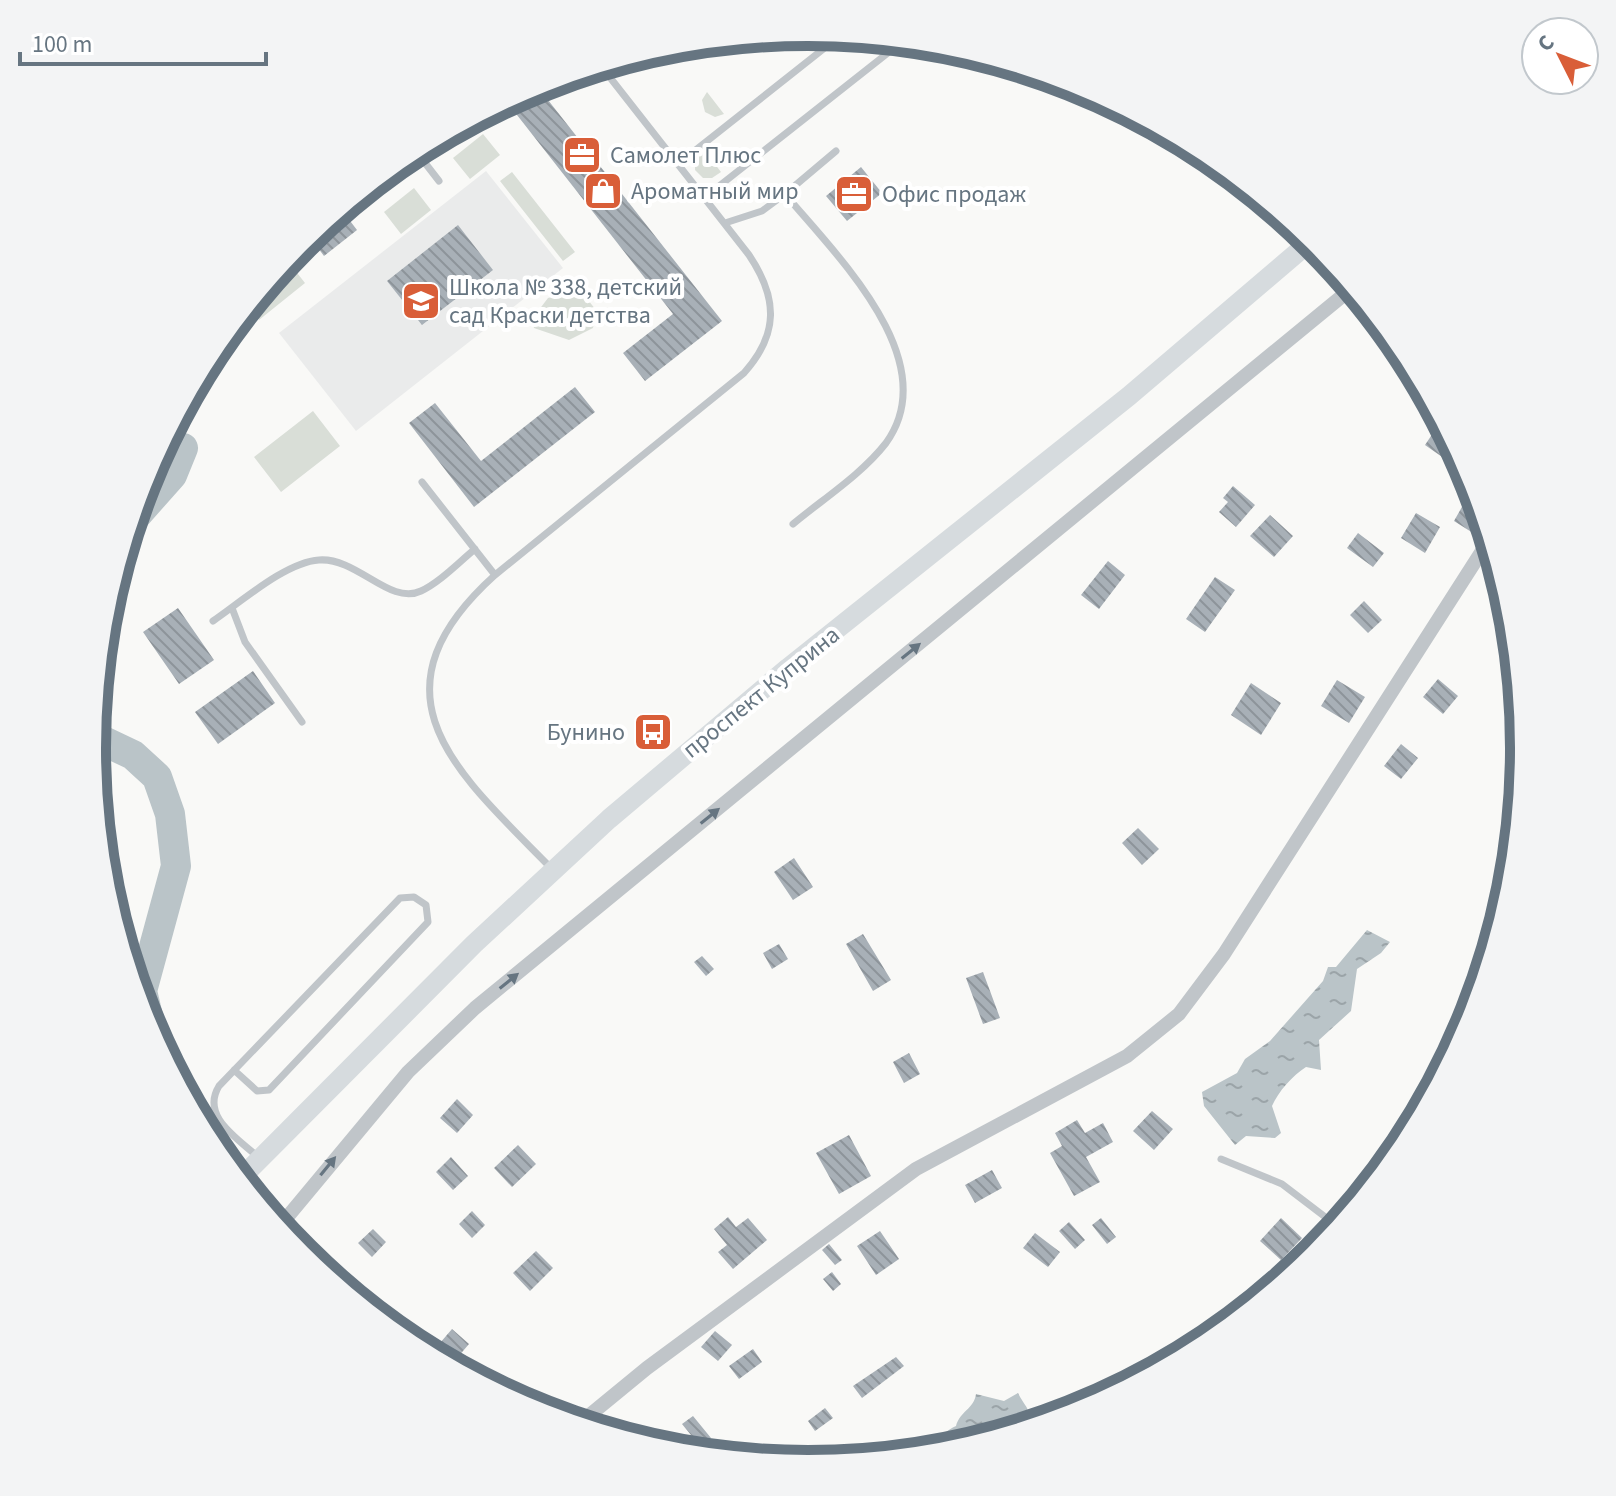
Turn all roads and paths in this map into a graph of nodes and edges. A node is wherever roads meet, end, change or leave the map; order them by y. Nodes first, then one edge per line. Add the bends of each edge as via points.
1 (826, 47) edge
2 (890, 51) edge
3 (608, 75) edge
4 (836, 151) dead end
5 (423, 161) edge
6 (678, 164) junction
7 (439, 181) dead end
8 (785, 194) junction
9 (704, 198) junction
10 (725, 223) junction
11 (1301, 249) edge
12 (1344, 295) edge
13 (422, 482) dead end
14 (793, 524) dead end
15 (475, 549) junction
16 (1482, 551) edge
17 (495, 575) junction
18 (232, 608) junction
19 (213, 621) dead end
20 (302, 722) dead end
21 (552, 870) junction
22 (234, 1070) junction
23 (260, 1158) junction
24 (1221, 1159) dead end
25 (248, 1171) edge
26 (287, 1218) edge
27 (1328, 1219) edge
28 (589, 1415) edge

1 - 6 lane
2 - 9 lane
3 - 6 lane
4 - 8 lane
5 - 7 lane
6 - 9 lane
8 - 10 lane via 762,211
8 - 14 lane via 888,328 900,363 901,390 899,416 887,441
9 - 10 lane
10 - 17 lane via 769,292 770,327 756,359
11 - 21 main road, проспект Куприна via 1129,396 777,677
26 -> 12 street via 408,1072 475,1008
13 - 15 lane
15 - 17 lane
15 - 18 lane via 418,593 391,591 355,567 321,560 297,565
16 - 28 street via 1224,954 1179,1014 1127,1056 916,1169
17 - 21 lane via 460,608 440,642 432,676 433,714 446,752 465,779
18 - 19 lane
18 - 20 lane via 245,642
21 - 23 main road, проспект Куприна
22 - 22 lane via 400,898 414,897 426,905 428,922 269,1090 257,1091
22 - 23 lane via 215,1092 216,1118
23 - 25 main road, проспект Куприна
24 - 27 lane via 1282,1184

